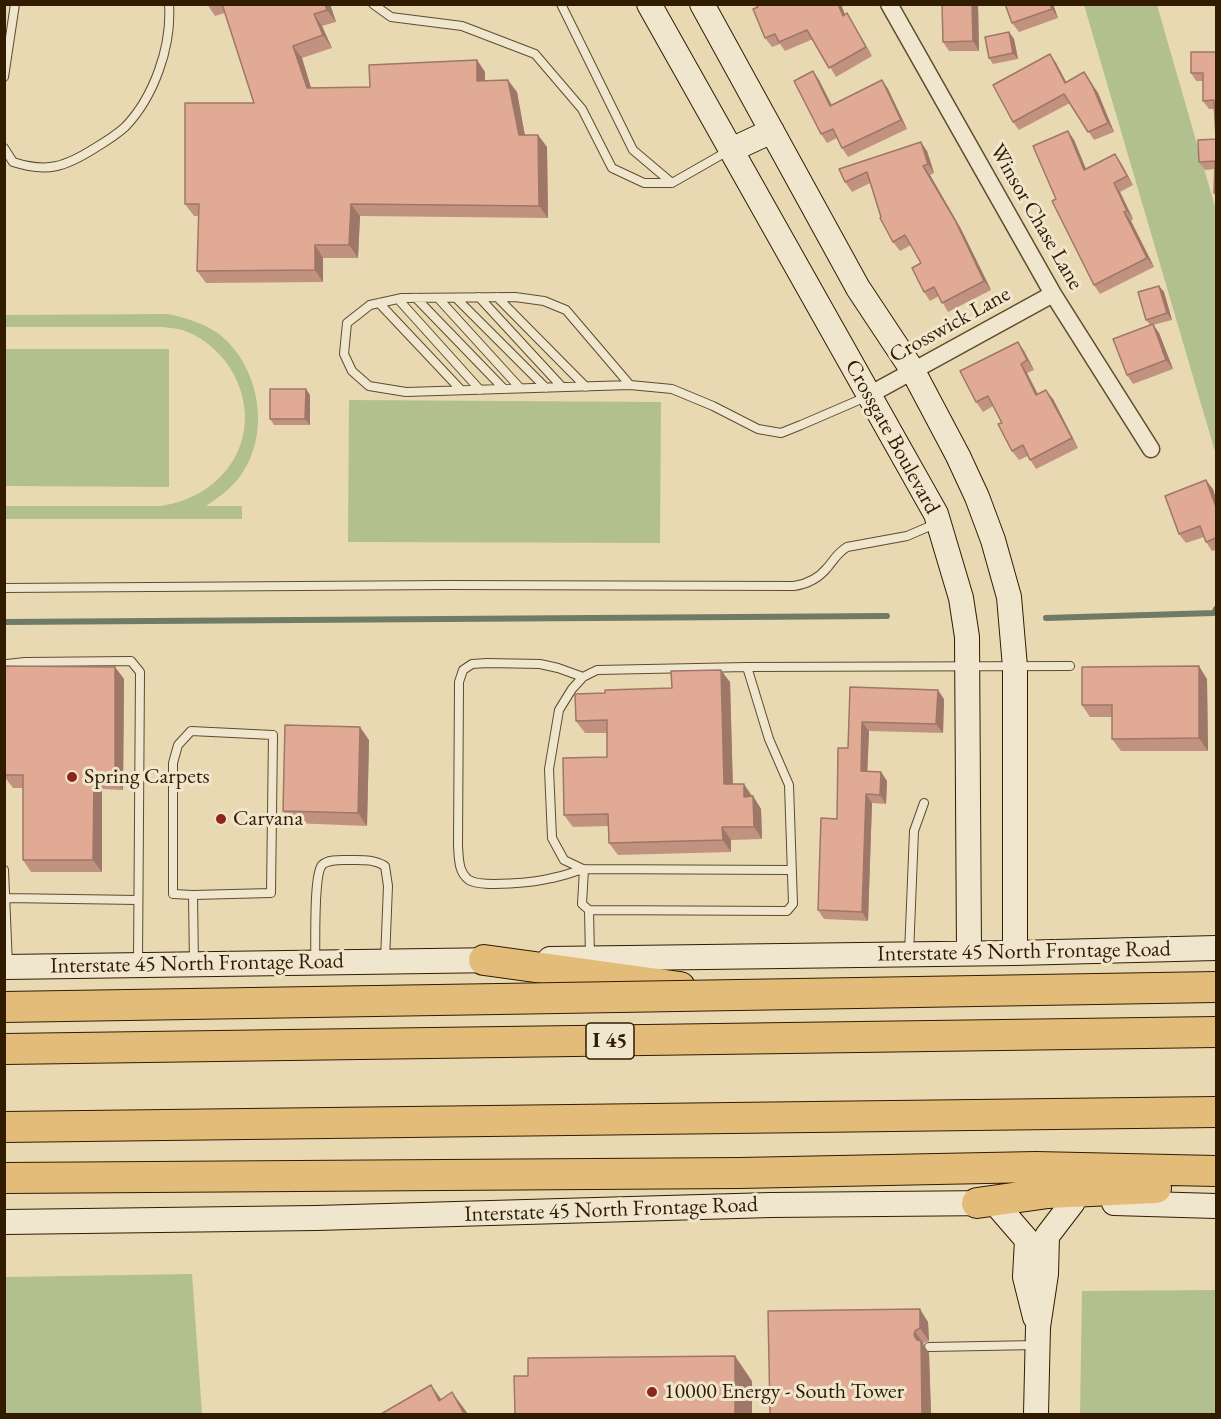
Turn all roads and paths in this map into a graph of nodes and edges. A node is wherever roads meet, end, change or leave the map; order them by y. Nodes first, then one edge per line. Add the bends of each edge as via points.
1 (15, 4) edge
2 (169, 4) edge
3 (374, 4) edge
4 (561, 4) edge
5 (649, 4) edge
6 (702, 4) edge
7 (889, 4) edge
8 (4, 77) edge
9 (772, 131) junction
10 (4, 148) edge
11 (731, 150) junction
12 (672, 183) junction
13 (1053, 294) junction
14 (479, 297) junction
15 (497, 297) junction
16 (416, 298) junction
17 (438, 298) junction
18 (456, 298) junction
19 (398, 299) junction
20 (380, 303) junction
21 (913, 371) junction
22 (630, 385) junction
23 (562, 387) junction
24 (586, 387) junction
25 (520, 388) junction
26 (546, 388) junction
27 (504, 389) junction
28 (461, 390) junction
29 (480, 390) junction
30 (869, 395) junction
31 (1151, 449) dead end
32 (939, 522) junction
33 (4, 588) edge
34 (4, 666) edge
35 (968, 666) junction
36 (1070, 666) dead end
37 (747, 667) junction
38 (1015, 667) junction
39 (583, 677) junction
40 (924, 803) dead end
41 (584, 869) junction
42 (4, 870) edge
43 (791, 870) junction
44 (193, 895) junction
45 (6, 898) edge
46 (138, 900) junction
47 (589, 910) junction
48 (1216, 948) edge
49 (969, 953) junction
50 (1015, 953) junction
51 (909, 954) junction
52 (590, 958) junction
53 (484, 960) junction
54 (385, 962) junction
55 (315, 963) junction
56 (194, 964) junction
57 (138, 965) junction
58 (6, 967) edge
59 (1216, 987) edge
60 (1216, 993) edge
61 (4, 1007) edge
62 (1216, 1032) edge
63 (4, 1049) edge
64 (1216, 1112) edge
65 (4, 1127) edge
66 (1216, 1171) edge
67 (4, 1178) edge
68 (1216, 1185) edge
69 (1073, 1202) junction
70 (986, 1203) junction
71 (1216, 1206) edge
72 (4, 1222) edge
73 (1038, 1336) junction
74 (929, 1347) dead end
75 (1036, 1414) edge

1 - 8 lane
2 - 10 lane via 165,52 153,85 123,128 81,157 42,169 13,162
3 - 12 lane via 391,17 462,26 536,54 582,109 612,168 644,183
4 - 12 lane via 633,150
5 - 11 street, Crossgate Boulevard
6 - 9 street, Crossgate Boulevard
7 - 13 street, Winsor Chase Lane
9 - 11 street
9 - 21 street, Crossgate Boulevard via 858,288
11 - 12 lane
11 - 30 street, Crossgate Boulevard
13 - 21 street, Crosswick Lane
13 - 31 street, Winsor Chase Lane
14 - 15 lane
14 - 18 lane
14 - 23 lane
15 - 22 lane via 544,302 566,310
15 - 24 lane
16 - 17 lane
16 - 19 lane
16 - 27 lane
17 - 18 lane
17 - 25 lane
18 - 26 lane
19 - 20 lane
19 - 29 lane
20 - 28 lane
20 - 28 lane via 370,305 347,323 344,354 352,371 369,386 406,392
21 - 30 street, Crosswick Lane
21 - 38 street, Crossgate Boulevard via 972,487 993,540 1009,597
22 - 24 lane
22 - 30 lane via 672,389 758,429 781,432
23 - 24 lane
23 - 26 lane
25 - 26 lane
25 - 27 lane
27 - 29 lane
28 - 29 lane
30 - 32 street, Crossgate Boulevard
32 - 33 lane via 907,536 847,547 822,574 794,586
32 - 35 street, Crossgate Boulevard via 961,598
34 - 46 lane via 25,662 130,661 140,672
35 - 37 lane
35 - 38 lane
35 - 49 street, Crossgate Boulevard
36 - 38 lane
37 - 39 lane via 597,670
37 - 43 lane via 769,739 789,785
38 - 50 street, Crossgate Boulevard
39 - 41 lane via 559,710 549,769 552,837 564,860
39 - 41 lane via 540,664 472,664 463,670 459,682 458,846 459,868 469,880 483,883 520,883
40 - 51 lane via 914,831
41 - 43 lane
41 - 47 lane via 582,904
42 - 45 lane
43 - 47 lane via 793,904 787,912
44 - 44 lane via 173,894 173,763 178,745 191,731 273,735 271,893
44 - 56 lane
45 - 46 lane
45 - 58 lane
46 - 57 lane
47 - 52 lane
48 - 50 street, Interstate 45 North Frontage Road
49 - 50 street, Interstate 45 North Frontage Road
49 - 51 street, Interstate 45 North Frontage Road
51 - 52 street, Interstate 45 North Frontage Road
52 - 53 street, Interstate 45 North Frontage Road
53 - 54 street, Interstate 45 North Frontage Road
53 - 60 highway via 686,988
54 - 55 street, Interstate 45 North Frontage Road
54 - 55 lane via 385,866 370,860 342,860 322,865 319,875
55 - 56 street, Interstate 45 North Frontage Road
56 - 57 street, Interstate 45 North Frontage Road
57 - 58 street, Interstate 45 North Frontage Road
59 - 61 highway, bridge
62 - 63 highway, I 45
64 - 65 highway
66 - 67 highway via 1036,1167
68 - 70 highway via 1048,1193
69 - 70 street, Interstate 45 North Frontage Road
69 - 71 street, Interstate 45 North Frontage Road
69 - 73 street via 1047,1236
70 - 72 street, Interstate 45 North Frontage Road
70 - 73 street via 1027,1240 1025,1277
73 - 74 lane
73 - 75 street

